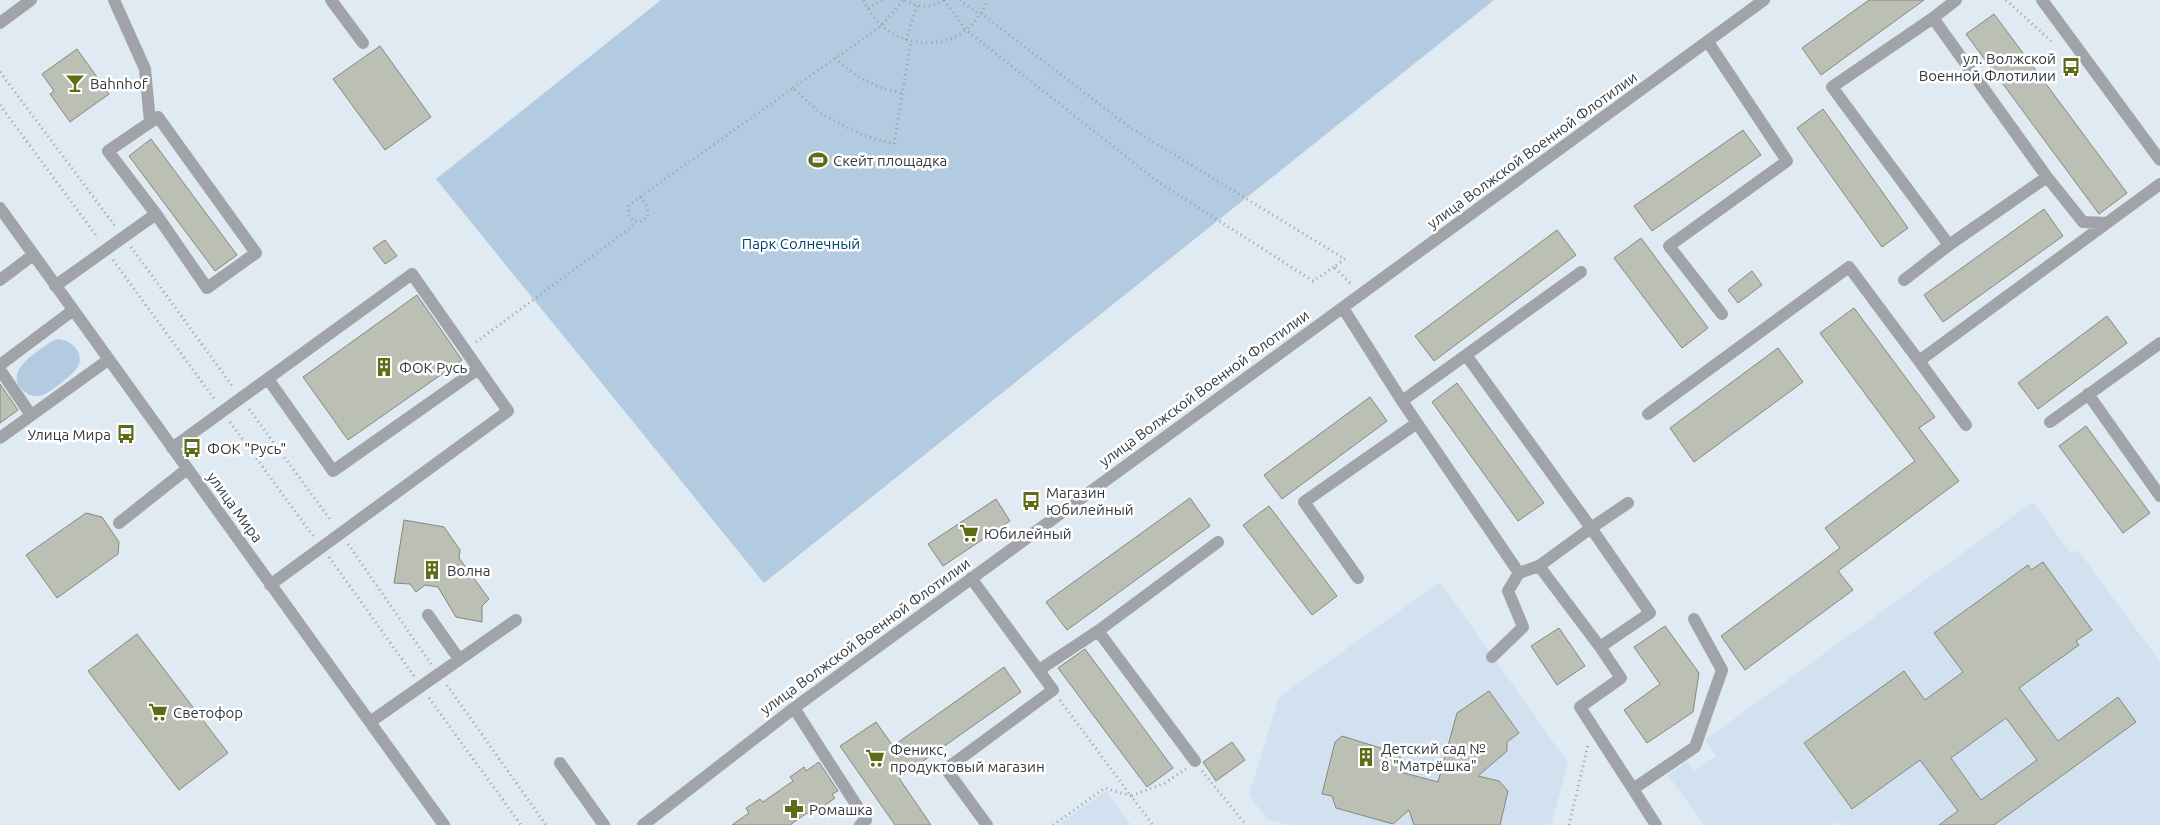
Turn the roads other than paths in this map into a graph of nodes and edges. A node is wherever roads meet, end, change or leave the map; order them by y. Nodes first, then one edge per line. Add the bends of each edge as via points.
1 (31, 0) edge
2 (114, 0) edge
3 (331, 0) edge
4 (1764, 0) edge
5 (1956, 0) edge
6 (2042, 0) edge
7 (1933, 18) junction
8 (0, 23) edge
9 (1708, 42) junction
10 (363, 43) dead end
11 (150, 122) junction
12 (2160, 160) edge
13 (2047, 176) junction
14 (2160, 184) edge
15 (0, 208) edge
16 (156, 214) junction
17 (2107, 223) junction
18 (1949, 246) junction
19 (33, 255) junction
20 (1581, 272) dead end
21 (0, 280) edge
22 (1904, 280) dead end
23 (55, 286) junction
24 (1343, 308) junction
25 (72, 311) junction
26 (1722, 314) dead end
27 (2160, 343) edge
28 (1466, 355) junction
29 (108, 360) junction
30 (1919, 361) junction
31 (0, 366) edge
32 (478, 368) junction
33 (0, 370) edge
34 (268, 379) junction
35 (2088, 394) junction
36 (1402, 401) junction
37 (1648, 414) dead end
38 (31, 415) junction
39 (2050, 422) dead end
40 (1417, 423) junction
41 (1966, 425) dead end
42 (0, 438) edge
43 (172, 448) junction
44 (187, 469) junction
45 (2160, 496) edge
46 (1628, 504) dead end
47 (120, 523) dead end
48 (1591, 528) junction
49 (1218, 542) dead end
50 (1540, 566) junction
51 (1520, 574) junction
52 (971, 578) junction
53 (1358, 578) dead end
54 (270, 585) junction
55 (428, 615) dead end
56 (1694, 619) dead end
57 (516, 620) dead end
58 (1098, 631) junction
59 (1600, 647) junction
60 (1492, 657) dead end
61 (459, 660) junction
62 (1039, 670) junction
63 (794, 708) junction
64 (370, 722) junction
65 (1195, 761) road end
66 (560, 763) dead end
67 (1633, 789) junction
68 (444, 825) edge
69 (604, 825) edge
70 (643, 825) edge
71 (860, 825) edge
72 (987, 825) edge
73 (1656, 825) edge

1 - 8 street
2 - 11 street via 144,68
3 - 10 street
4 - 9 street, улица Волжской Военной Флотилии
5 - 7 street
6 - 12 street
7 - 13 street
7 - 18 street via 1832,87
9 - 24 street, улица Волжской Военной Флотилии
9 - 26 street via 1787,161 1669,246
11 - 16 street via 108,151
11 - 16 street via 158,117 256,253 207,288
13 - 17 street via 2083,222
13 - 18 street
14 - 17 street
15 - 19 street, улица Мира
16 - 23 street
17 - 30 street
18 - 22 street
19 - 21 street
19 - 23 street, улица Мира
20 - 28 street
23 - 25 street, улица Мира
24 - 36 street
24 - 52 street, улица Волжской Военной Флотилии
25 - 29 street, улица Мира
25 - 31 street
27 - 35 street
28 - 36 street
28 - 48 street
29 - 38 street
29 - 43 street, улица Мира
30 - 37 street via 1849,267
30 - 41 street
32 - 34 street via 333,471
32 - 34 street via 412,274
32 - 54 street via 508,411
33 - 38 street
34 - 43 street
35 - 39 street
35 - 45 street
36 - 40 street
38 - 42 street
40 - 51 street
40 - 53 street via 1304,502
43 - 44 street, улица Мира
44 - 47 street
44 - 54 street, улица Мира
46 - 48 street
48 - 50 street
48 - 59 street via 1650,613
49 - 58 street
50 - 51 street
50 - 59 street
51 - 60 street via 1508,590 1522,626
52 - 62 street
52 - 63 street, улица Волжской Военной Флотилии
54 - 64 street, улица Мира
55 - 61 street
56 - 67 street via 1722,670 1695,747
57 - 61 street
58 - 62 street
58 - 65 street
59 - 67 street via 1621,678 1580,707
61 - 64 street
62 - 72 street via 1053,690 946,769
63 - 70 street, улица Волжской Военной Флотилии
63 - 71 street via 866,820
64 - 68 street, улица Мира
66 - 69 street
67 - 73 street

